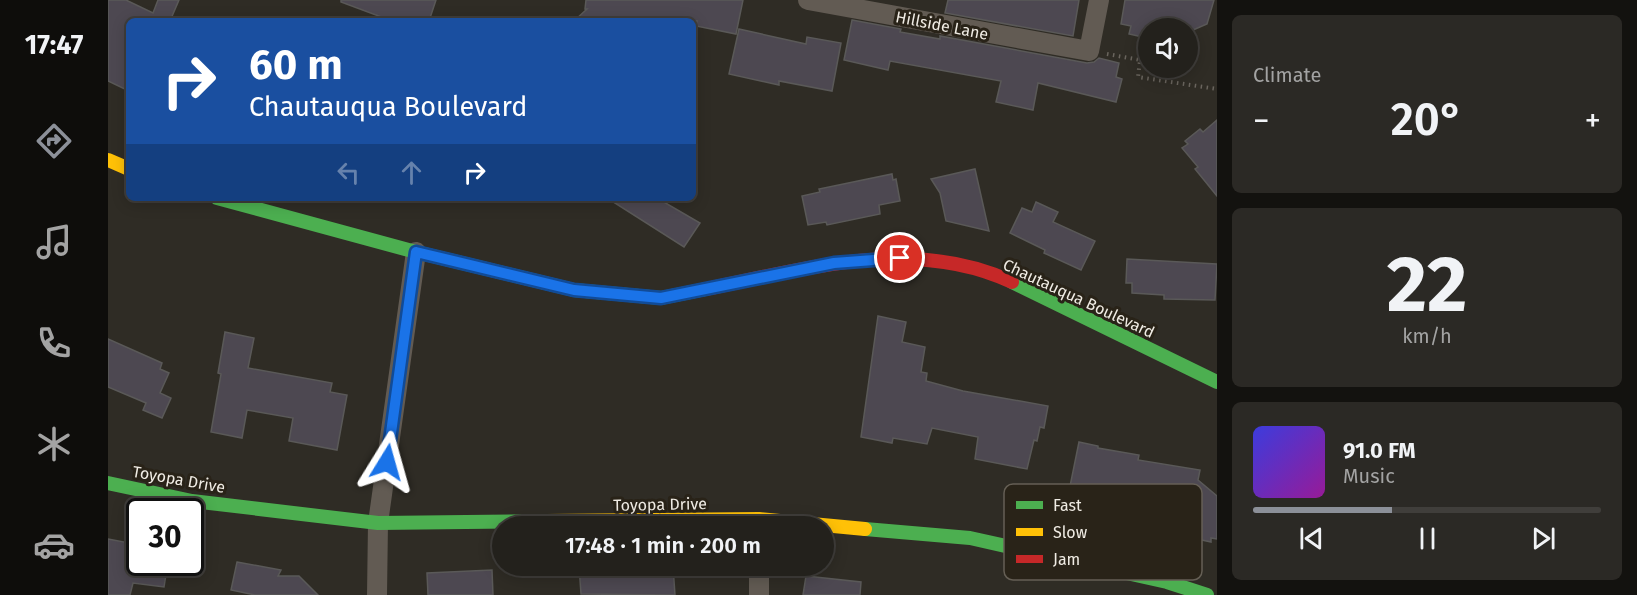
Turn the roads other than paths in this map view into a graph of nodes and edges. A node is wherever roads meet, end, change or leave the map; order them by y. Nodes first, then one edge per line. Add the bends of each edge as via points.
1 (808, 0) edge
2 (1099, 0) edge
3 (108, 160) edge
4 (126, 168) edge
5 (228, 201) edge
6 (416, 252) junction
7 (1217, 382) edge
8 (108, 483) edge
9 (378, 523) junction
10 (492, 523) edge
11 (834, 528) edge
12 (1004, 546) edge
13 (759, 576) edge
14 (1158, 580) edge
15 (377, 595) edge
16 (759, 595) edge
17 (1207, 595) edge

1 - 2 street, Hillside Lane via 1089,51
3 - 4 street
5 - 6 street, Chautauqua Boulevard
6 - 7 street, Chautauqua Boulevard via 574,290 661,298 834,263 900,258 955,263 1008,280
6 - 9 street
8 - 9 street, Toyopa Drive via 192,501
9 - 10 street, Toyopa Drive
9 - 15 street
11 - 12 street, Toyopa Drive via 970,538
13 - 16 street
14 - 17 street, Toyopa Drive

